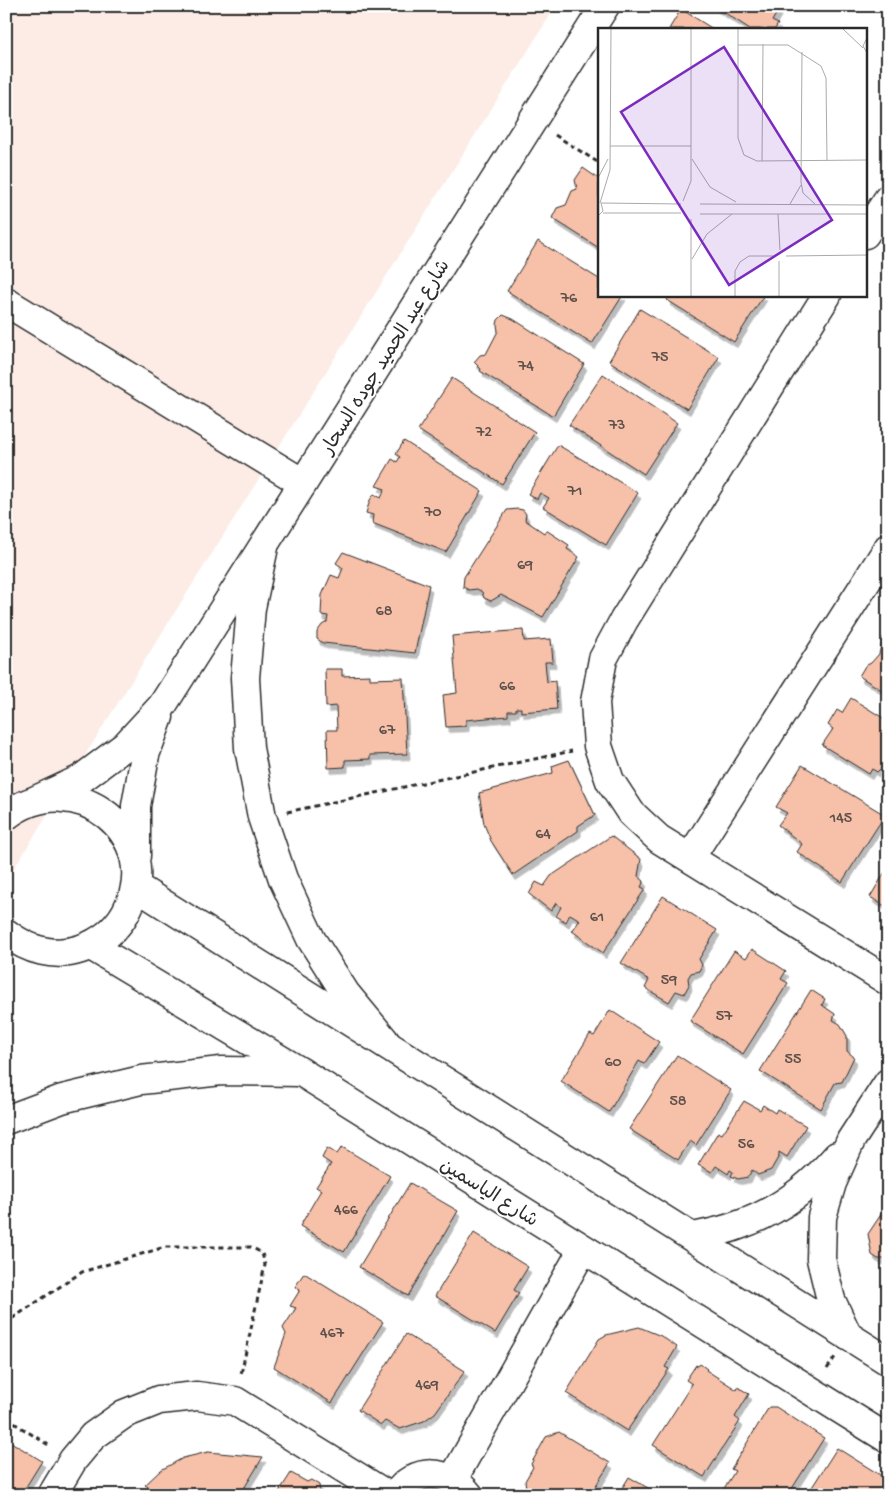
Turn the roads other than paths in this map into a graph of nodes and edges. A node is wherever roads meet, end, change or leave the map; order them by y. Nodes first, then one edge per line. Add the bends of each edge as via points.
1 (605, 6) edge
2 (888, 199) edge
3 (866, 232) edge
4 (826, 296) edge
5 (6, 302) edge
6 (303, 484) junction
7 (264, 546) junction
8 (888, 548) edge
9 (162, 706) junction
10 (16, 806) edge
11 (690, 858) junction
12 (136, 876) junction
13 (10, 945) edge
14 (91, 946) junction
15 (888, 981) edge
16 (388, 1044) junction
17 (301, 1072) junction
18 (888, 1082) edge
19 (6, 1120) edge
20 (852, 1140) junction
21 (694, 1238) junction
22 (583, 1249) junction
23 (848, 1336) junction
24 (888, 1361) edge
25 (888, 1440) edge
26 (461, 1487) edge
27 (52, 1495) edge
28 (387, 1495) edge
29 (396, 1495) edge

1 - 6 street, شارع عبد الحميد جوده السحار
2 - 3 street
4 - 11 street via 624,620 603,659 595,702 598,746 610,781 631,812 659,839
5 - 6 street
6 - 7 street, شارع عبد الحميد جوده السحار
7 - 9 street, شارع عبد الحميد جوده السحار
7 - 16 street via 251,608 245,678 249,748 262,817 282,880 311,939 346,994
8 - 11 street
9 - 10 street, شارع عبد الحميد جوده السحار via 125,746 81,779
9 - 12 street, شارع عبد الحميد جوده السحار via 145,755 136,806
10 - 12 street via 59,796 81,800 102,810 118,825 130,845
11 - 15 street
12 - 14 street, شارع عبد الحميد جوده السحار via 130,904 121,921 108,936
12 - 16 street
13 - 14 street, شارع عبد الحميد جوده السحار via 54,953 73,952
14 - 17 street, شارع الياسمين
16 - 21 street
17 - 19 street via 221,1071 141,1080 62,1099
17 - 22 street, شارع الياسمين
18 - 20 street
20 - 21 street via 820,1176 782,1204 739,1225
20 - 23 street via 832,1183 822,1217 821,1260 831,1300
21 - 23 street
22 - 25 street, شارع الياسمين
22 - 26 street
23 - 24 street
26 - 29 street via 440,1474 426,1474 412,1479
27 - 28 street via 73,1460 94,1436 124,1414 159,1400 198,1396 235,1402

